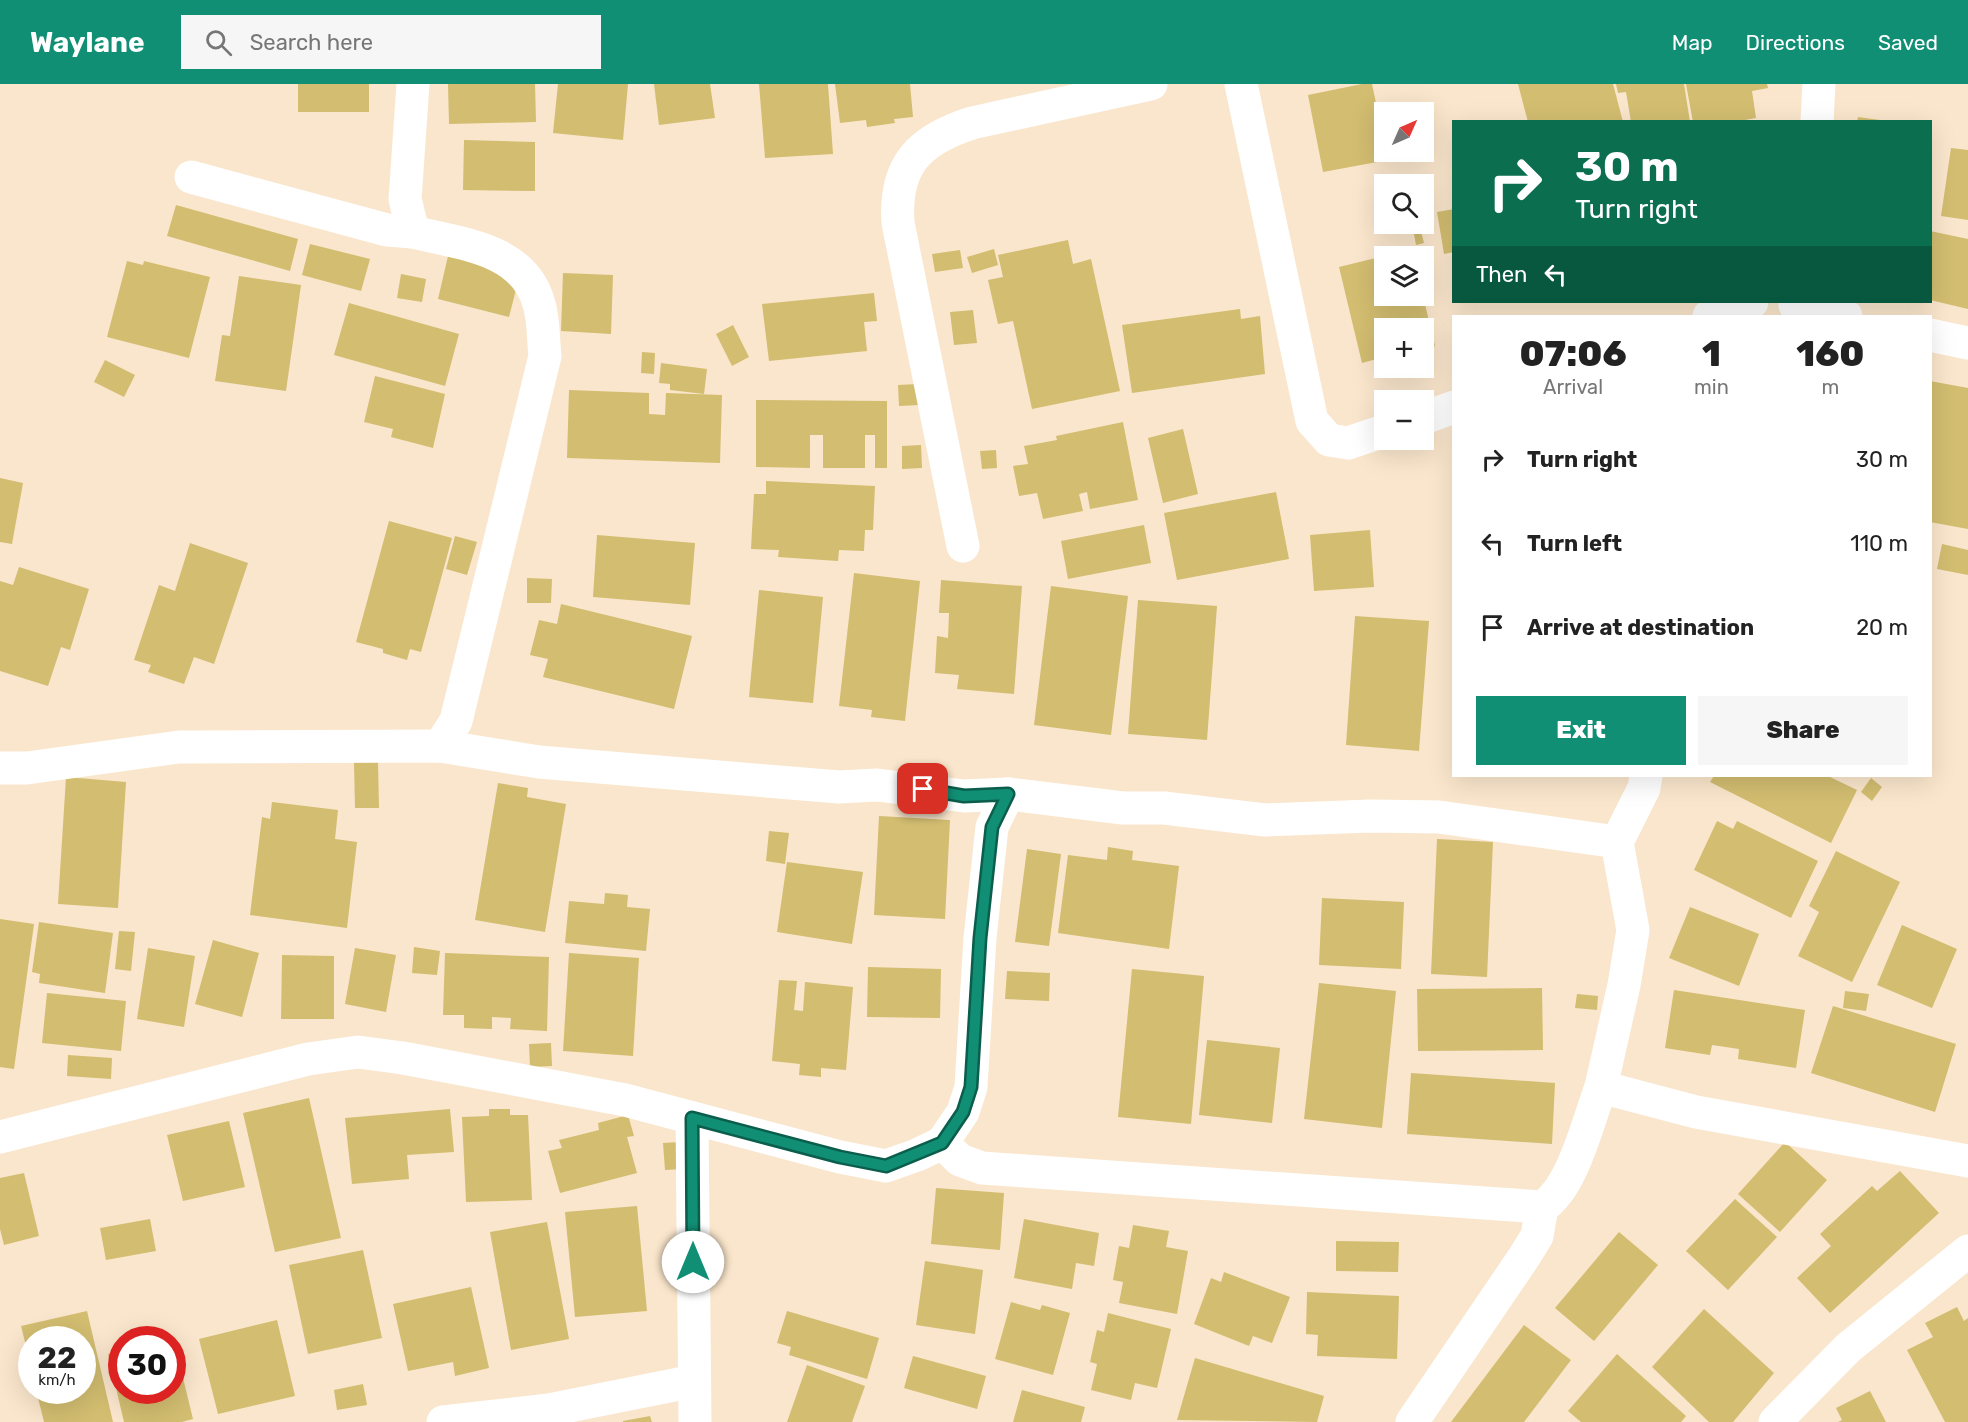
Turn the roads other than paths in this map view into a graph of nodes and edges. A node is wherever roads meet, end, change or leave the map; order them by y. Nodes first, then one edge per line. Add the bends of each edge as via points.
1 (413, 84) edge
2 (1151, 84) edge
3 (1241, 84) edge
4 (1819, 84) edge
5 (1817, 120) edge
6 (191, 177) dead end
7 (413, 232) junction
8 (1749, 303) edge
9 (1794, 308) edge
10 (1712, 315) edge
11 (1840, 315) edge
12 (1932, 335) edge
13 (1968, 343) edge
14 (1452, 408) edge
15 (1434, 414) edge
16 (1374, 434) edge
17 (963, 546) dead end
18 (440, 746) junction
19 (0, 768) edge
20 (1646, 777) edge
21 (1008, 794) junction
22 (1617, 842) junction
23 (1601, 1087) junction
24 (692, 1118) junction
25 (0, 1137) edge
26 (942, 1143) junction
27 (1968, 1161) edge
28 (1542, 1207) junction
29 (1968, 1251) edge
30 (694, 1381) junction
31 (443, 1422) edge
32 (694, 1422) edge
33 (1412, 1422) edge
34 (1775, 1422) edge

1 - 7 street via 405,199
2 - 17 street via 945,131 926,143 902,176 898,223
3 - 16 street via 1312,421 1329,441 1348,443
4 - 5 street
6 - 7 street via 387,230
7 - 18 street via 491,250 526,275 540,304 545,356 456,721
8 - 10 street
9 - 11 street
12 - 13 street
14 - 15 street
18 - 19 street via 179,747 27,768
18 - 21 street via 539,762 839,787 900,787 964,796
20 - 22 street
21 - 22 street via 1265,820 1439,817
21 - 26 street via 992,827 980,938 971,1087 963,1112
22 - 23 street via 1633,930
23 - 27 street via 1696,1112
23 - 28 street via 1564,1185 1553,1201
24 - 25 street via 625,1100 358,1052 308,1059
24 - 26 street via 886,1166
24 - 30 street
26 - 28 street via 960,1160 982,1168
28 - 33 street via 1537,1236
29 - 34 street via 1848,1348
30 - 31 street via 549,1410
30 - 32 street

